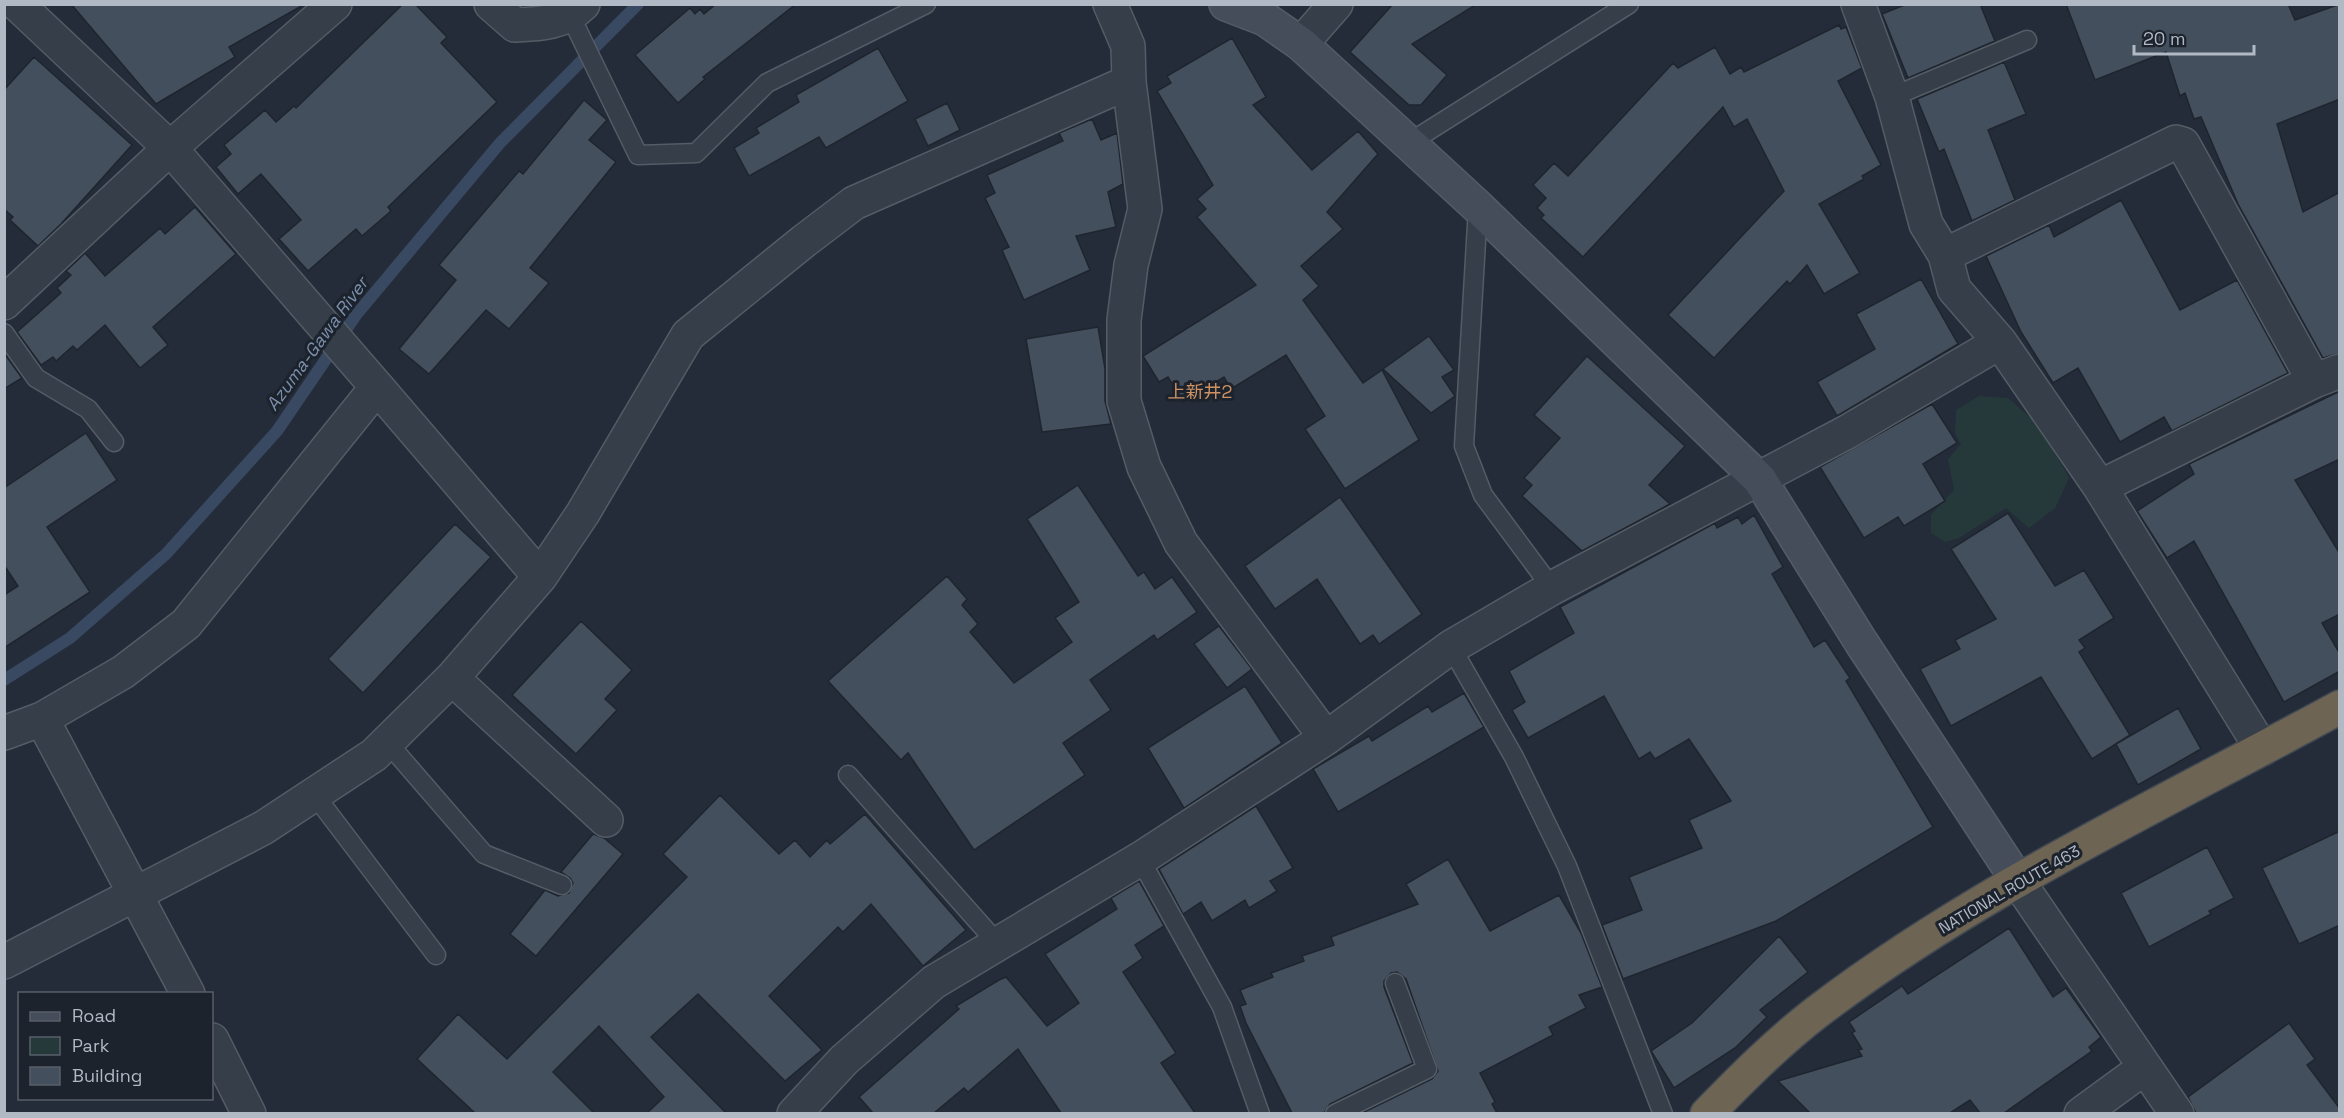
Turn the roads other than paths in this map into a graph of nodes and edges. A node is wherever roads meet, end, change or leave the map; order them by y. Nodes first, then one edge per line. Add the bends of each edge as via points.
1 (17, 4) edge
2 (335, 4) edge
3 (491, 4) edge
4 (926, 4) edge
5 (1110, 4) edge
6 (1226, 4) edge
7 (1336, 4) edge
8 (1629, 4) edge
9 (1858, 4) edge
10 (578, 19) edge
11 (2027, 40) dead end
12 (1301, 44) junction
13 (1129, 82) junction
14 (1892, 97) junction
15 (1409, 143) junction
16 (170, 148) junction
17 (1478, 207) junction
18 (1945, 255) junction
19 (4, 303) edge
20 (4, 333) edge
21 (2000, 342) junction
22 (2327, 376) edge
23 (369, 377) junction
24 (114, 442) dead end
25 (1760, 480) junction
26 (2100, 487) junction
27 (540, 577) junction
28 (1552, 588) junction
29 (1451, 646) junction
30 (452, 678) junction
31 (2340, 706) edge
32 (42, 719) junction
33 (4, 733) edge
34 (1326, 738) junction
35 (387, 742) junction
36 (2262, 749) junction
37 (848, 775) dead end
38 (314, 794) junction
39 (606, 820) dead end
40 (1140, 859) junction
41 (2018, 881) junction
42 (562, 885) dead end
43 (138, 895) junction
44 (998, 944) junction
45 (436, 955) dead end
46 (4, 962) edge
47 (1395, 983) dead end
48 (187, 992) edge
49 (213, 1042) edge
50 (2144, 1068) junction
51 (249, 1113) edge
52 (794, 1113) edge
53 (1260, 1113) edge
54 (1335, 1113) edge
55 (1663, 1113) edge
56 (1707, 1113) edge
57 (2081, 1113) edge
58 (2177, 1113) edge

1 - 16 street
2 - 16 street
3 - 10 street via 515,25
4 - 10 lane via 767,83 696,153 638,155 595,66
5 - 13 street via 1128,46
6 - 12 street via 1265,19
7 - 12 street
8 - 15 lane
9 - 14 street
11 - 14 lane
12 - 15 street
13 - 27 street via 854,203 688,335 583,513
13 - 34 street via 1145,209 1131,265 1124,320 1124,401 1141,456 1181,543
14 - 18 street via 1926,224
15 - 17 street
16 - 19 street
16 - 23 street
17 - 25 street
17 - 28 lane via 1464,446 1483,495
18 - 21 street via 1954,289
18 - 22 street via 2176,142 2183,144
20 - 24 lane via 36,378 88,409
21 - 25 street
21 - 26 street
22 - 26 street
23 - 27 street
23 - 32 street via 186,624 123,672
25 - 28 street
25 - 41 street
26 - 36 street
27 - 30 street
28 - 29 street
29 - 34 street
29 - 55 lane via 1514,758 1567,866
30 - 35 street
30 - 39 street
31 - 36 highway, NATIONAL ROUTE 463
32 - 33 street
32 - 43 street
34 - 40 street
35 - 38 street via 374,755
35 - 42 lane via 484,854
36 - 41 highway, NATIONAL ROUTE 463
37 - 44 lane
38 - 43 street via 263,828
38 - 45 lane
40 - 44 street
40 - 53 lane via 1222,1007
41 - 50 street
41 - 56 highway, NATIONAL ROUTE 463 via 1893,957 1816,1013
43 - 46 street
43 - 48 street
44 - 52 street via 934,982 844,1060
47 - 54 lane via 1427,1069
49 - 51 street
50 - 57 street
50 - 58 street

